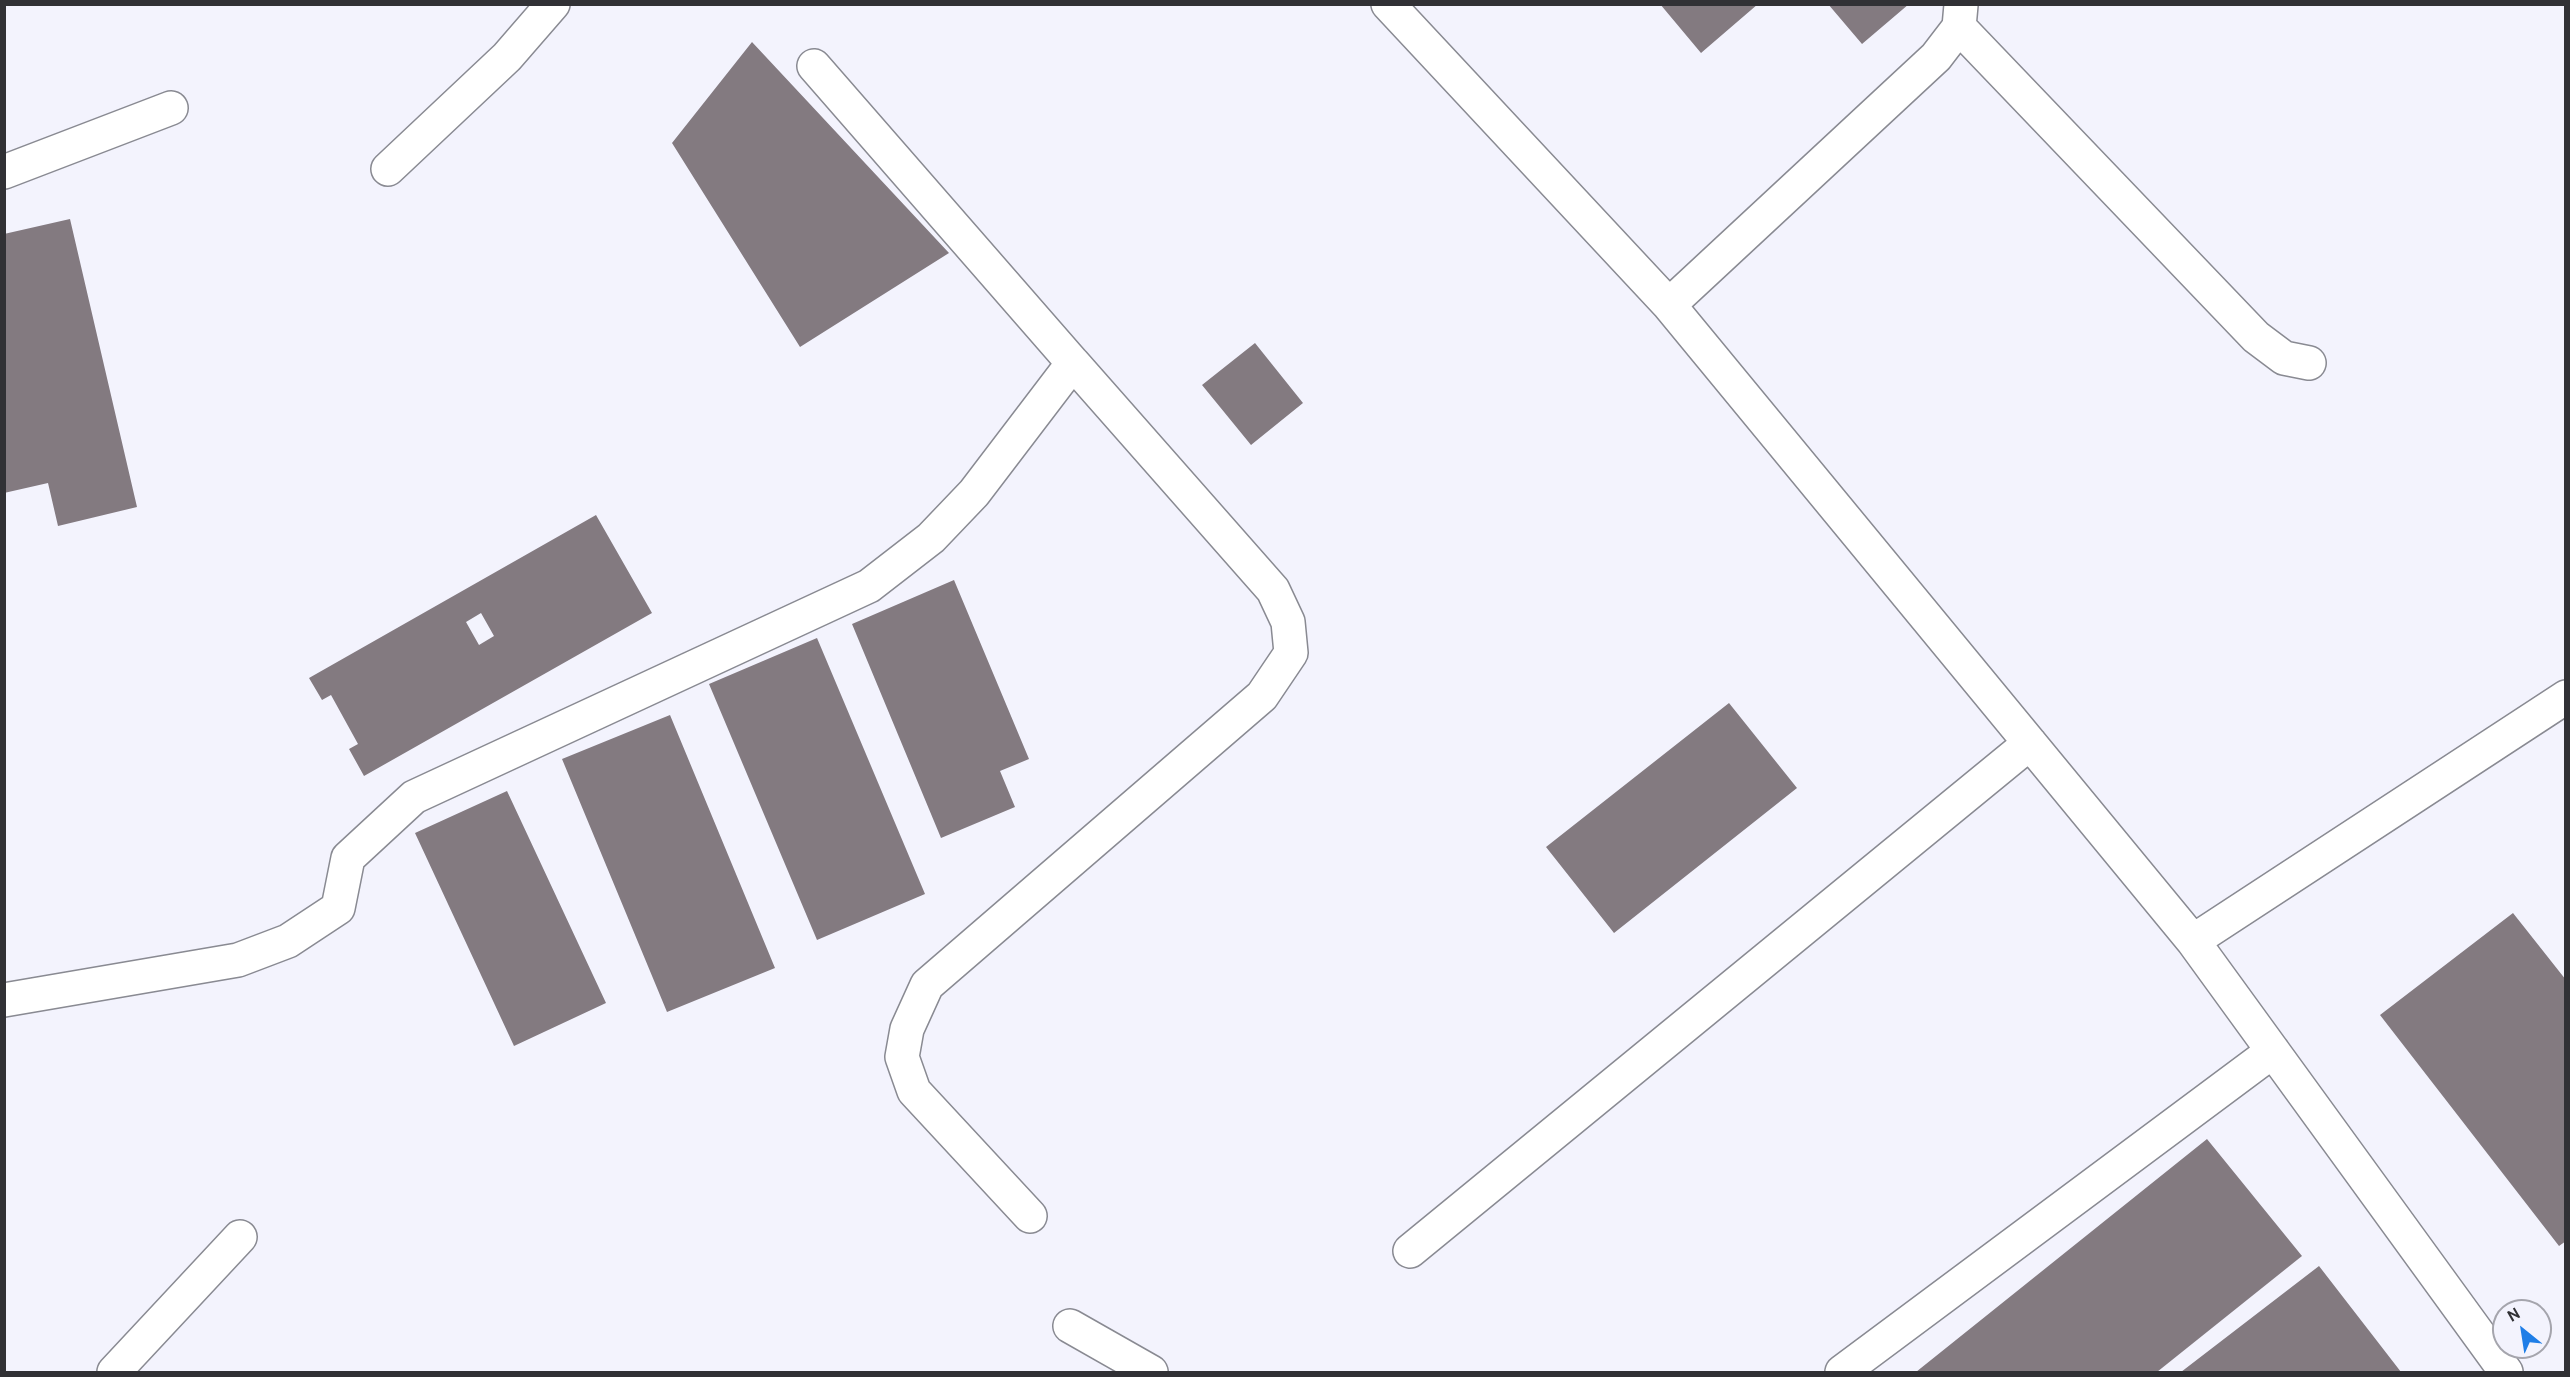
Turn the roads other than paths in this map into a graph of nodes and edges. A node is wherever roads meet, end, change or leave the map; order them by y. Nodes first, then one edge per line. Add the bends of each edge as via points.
1 (553, 4) edge
2 (1388, 4) edge
3 (1960, 16) edge
4 (814, 66) dead end
5 (171, 108) dead end
6 (388, 169) dead end
7 (4, 172) edge
8 (1669, 305) junction
9 (1073, 363) junction
10 (2309, 363) dead end
11 (2565, 697) edge
12 (2030, 743) junction
13 (2193, 941) junction
14 (4, 1000) edge
15 (2273, 1051) junction
16 (1030, 1216) dead end
17 (240, 1237) dead end
18 (1410, 1251) dead end
19 (1070, 1326) dead end
20 (114, 1372) edge
21 (1151, 1372) edge
22 (1842, 1372) edge
23 (2506, 1372) edge

1 - 6 street via 507,57
2 - 8 street
3 - 8 street via 1936,57
3 - 10 street via 2256,337 2284,358
4 - 9 street
5 - 7 street
8 - 12 street
9 - 14 street via 974,493 931,538 869,586 414,797 348,858 338,908 288,941 238,960
9 - 16 street via 1273,590 1288,622 1291,653 1262,696 927,986 907,1029 902,1057 914,1091
11 - 13 street
12 - 13 street
12 - 18 street
13 - 15 street
15 - 22 street
15 - 23 street
17 - 20 street
19 - 21 street

